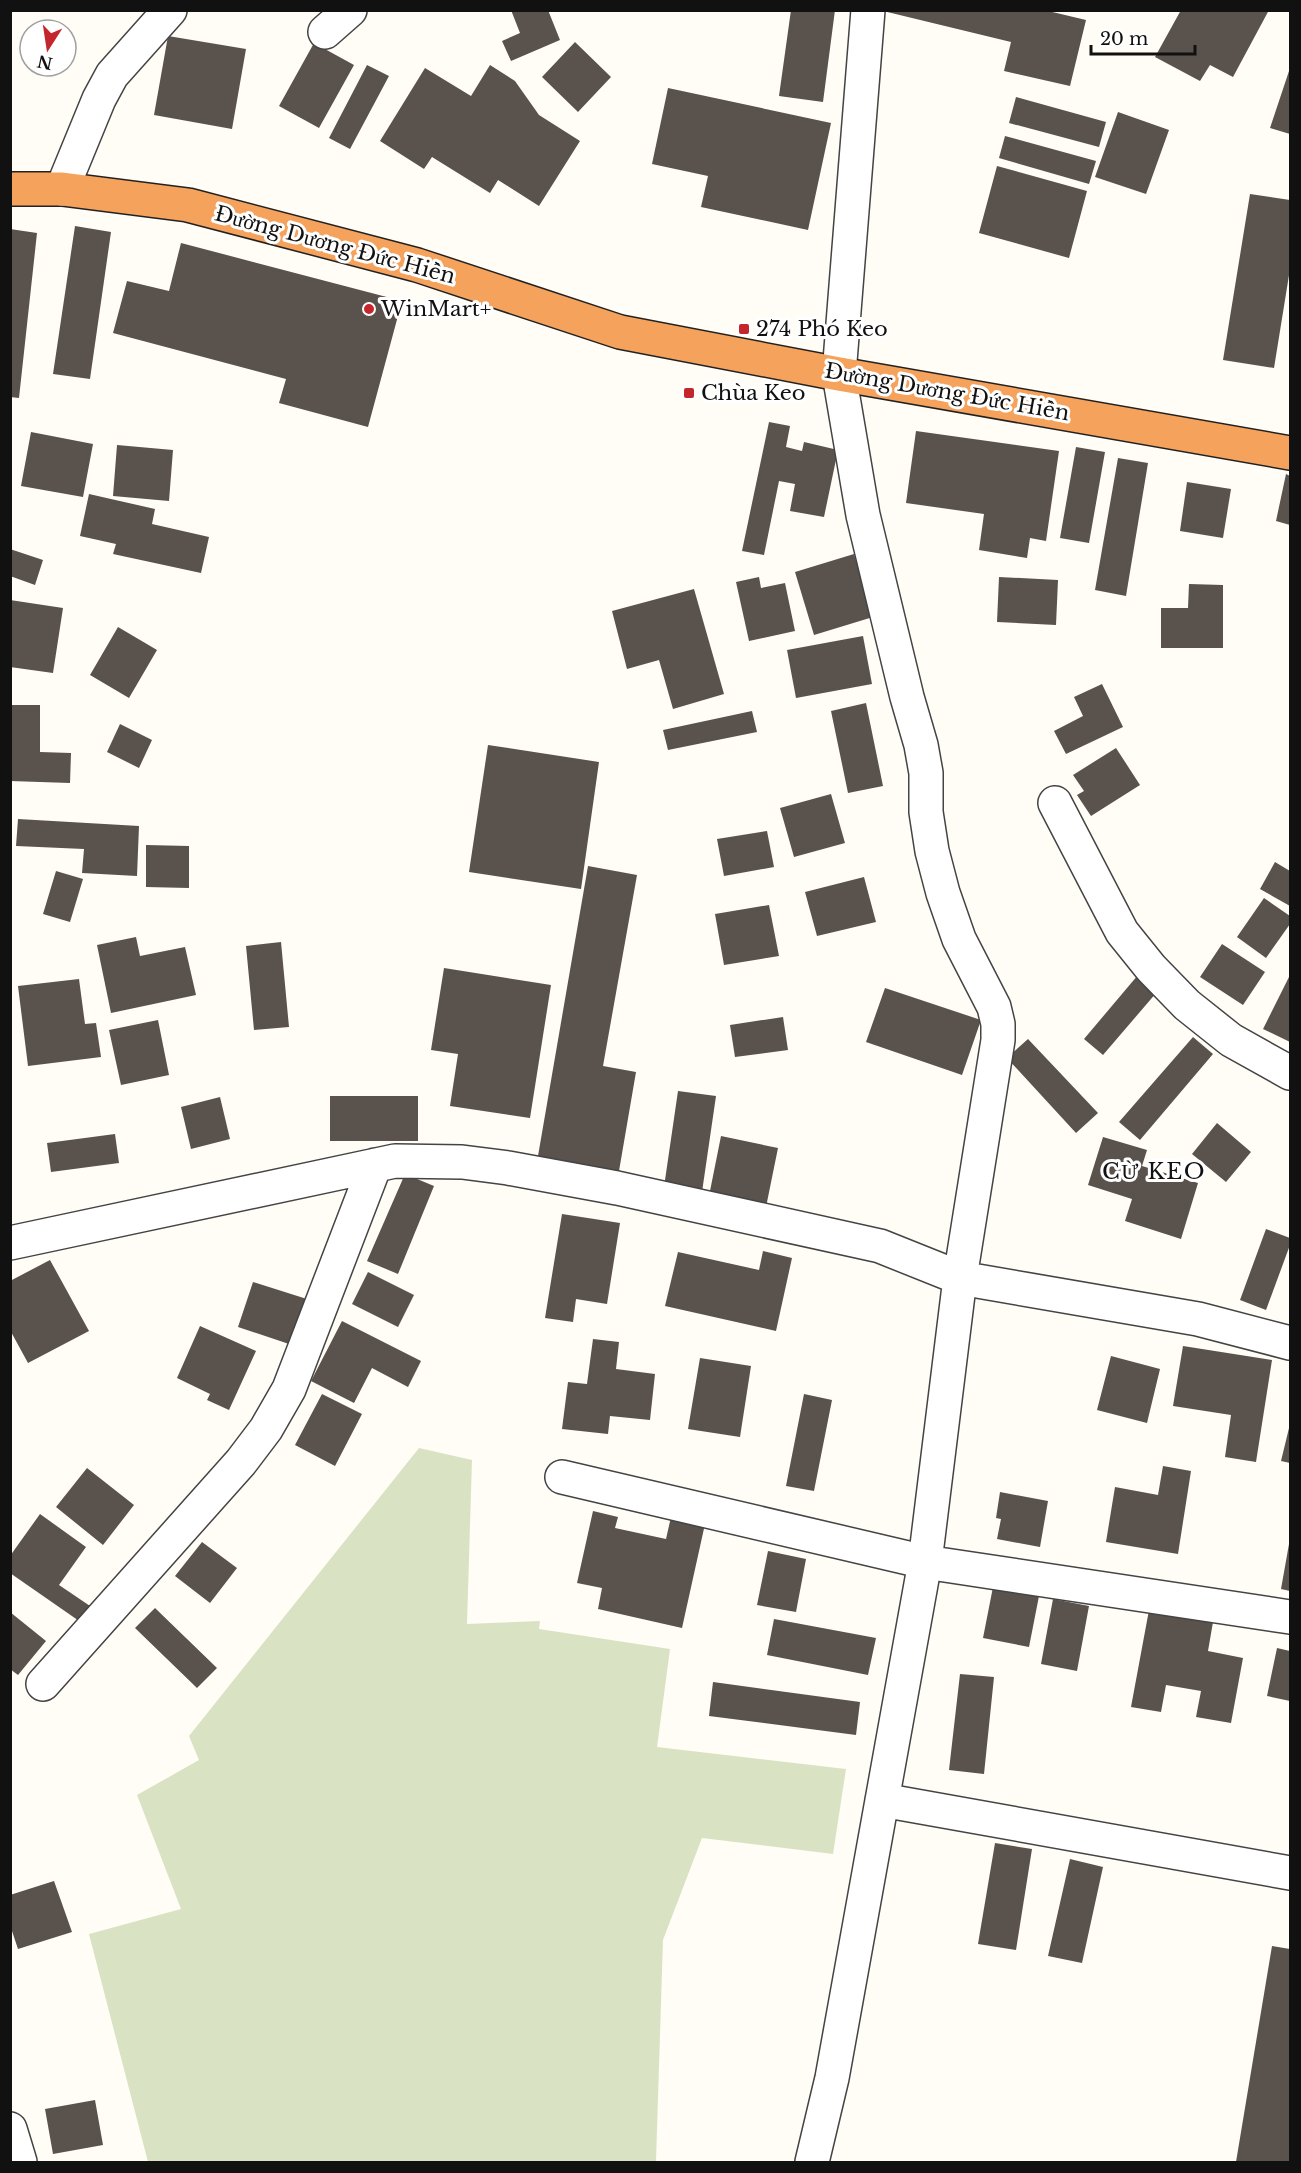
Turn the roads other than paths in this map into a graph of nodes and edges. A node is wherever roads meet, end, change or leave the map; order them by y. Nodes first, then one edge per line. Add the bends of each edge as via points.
1 (170, 10) edge
2 (350, 10) edge
3 (868, 10) edge
4 (326, 32) dead end
5 (10, 189) edge
6 (62, 189) junction
7 (840, 374) junction
8 (1290, 453) edge
9 (1055, 803) dead end
10 (1290, 1073) edge
11 (375, 1165) junction
12 (10, 1243) edge
13 (960, 1278) junction
14 (1290, 1343) edge
15 (562, 1477) dead end
16 (925, 1562) junction
17 (1290, 1617) edge
18 (43, 1684) dead end
19 (882, 1800) junction
20 (1290, 1873) edge
21 (10, 2129) edge
22 (20, 2163) edge
23 (812, 2163) edge

1 - 6 street via 112,75
2 - 4 street
3 - 7 street
5 - 6 highway, Đường Dương Đức Hiền
6 - 7 highway, Đường Dương Đức Hiền via 188,205 417,265 620,332
7 - 8 highway, Đường Dương Đức Hiền
7 - 13 street via 863,515 921,745 926,812 943,893 959,939 994,1007 998,1024
9 - 10 street via 1122,932 1150,968 1187,1005 1231,1040
11 - 12 street
11 - 13 street via 395,1161 462,1162 617,1188 880,1246
11 - 18 street via 289,1389 266,1429
13 - 14 street via 1198,1319
13 - 16 street
15 - 16 street
16 - 17 street
16 - 19 street
19 - 20 street
19 - 23 street via 832,2078
21 - 22 street

